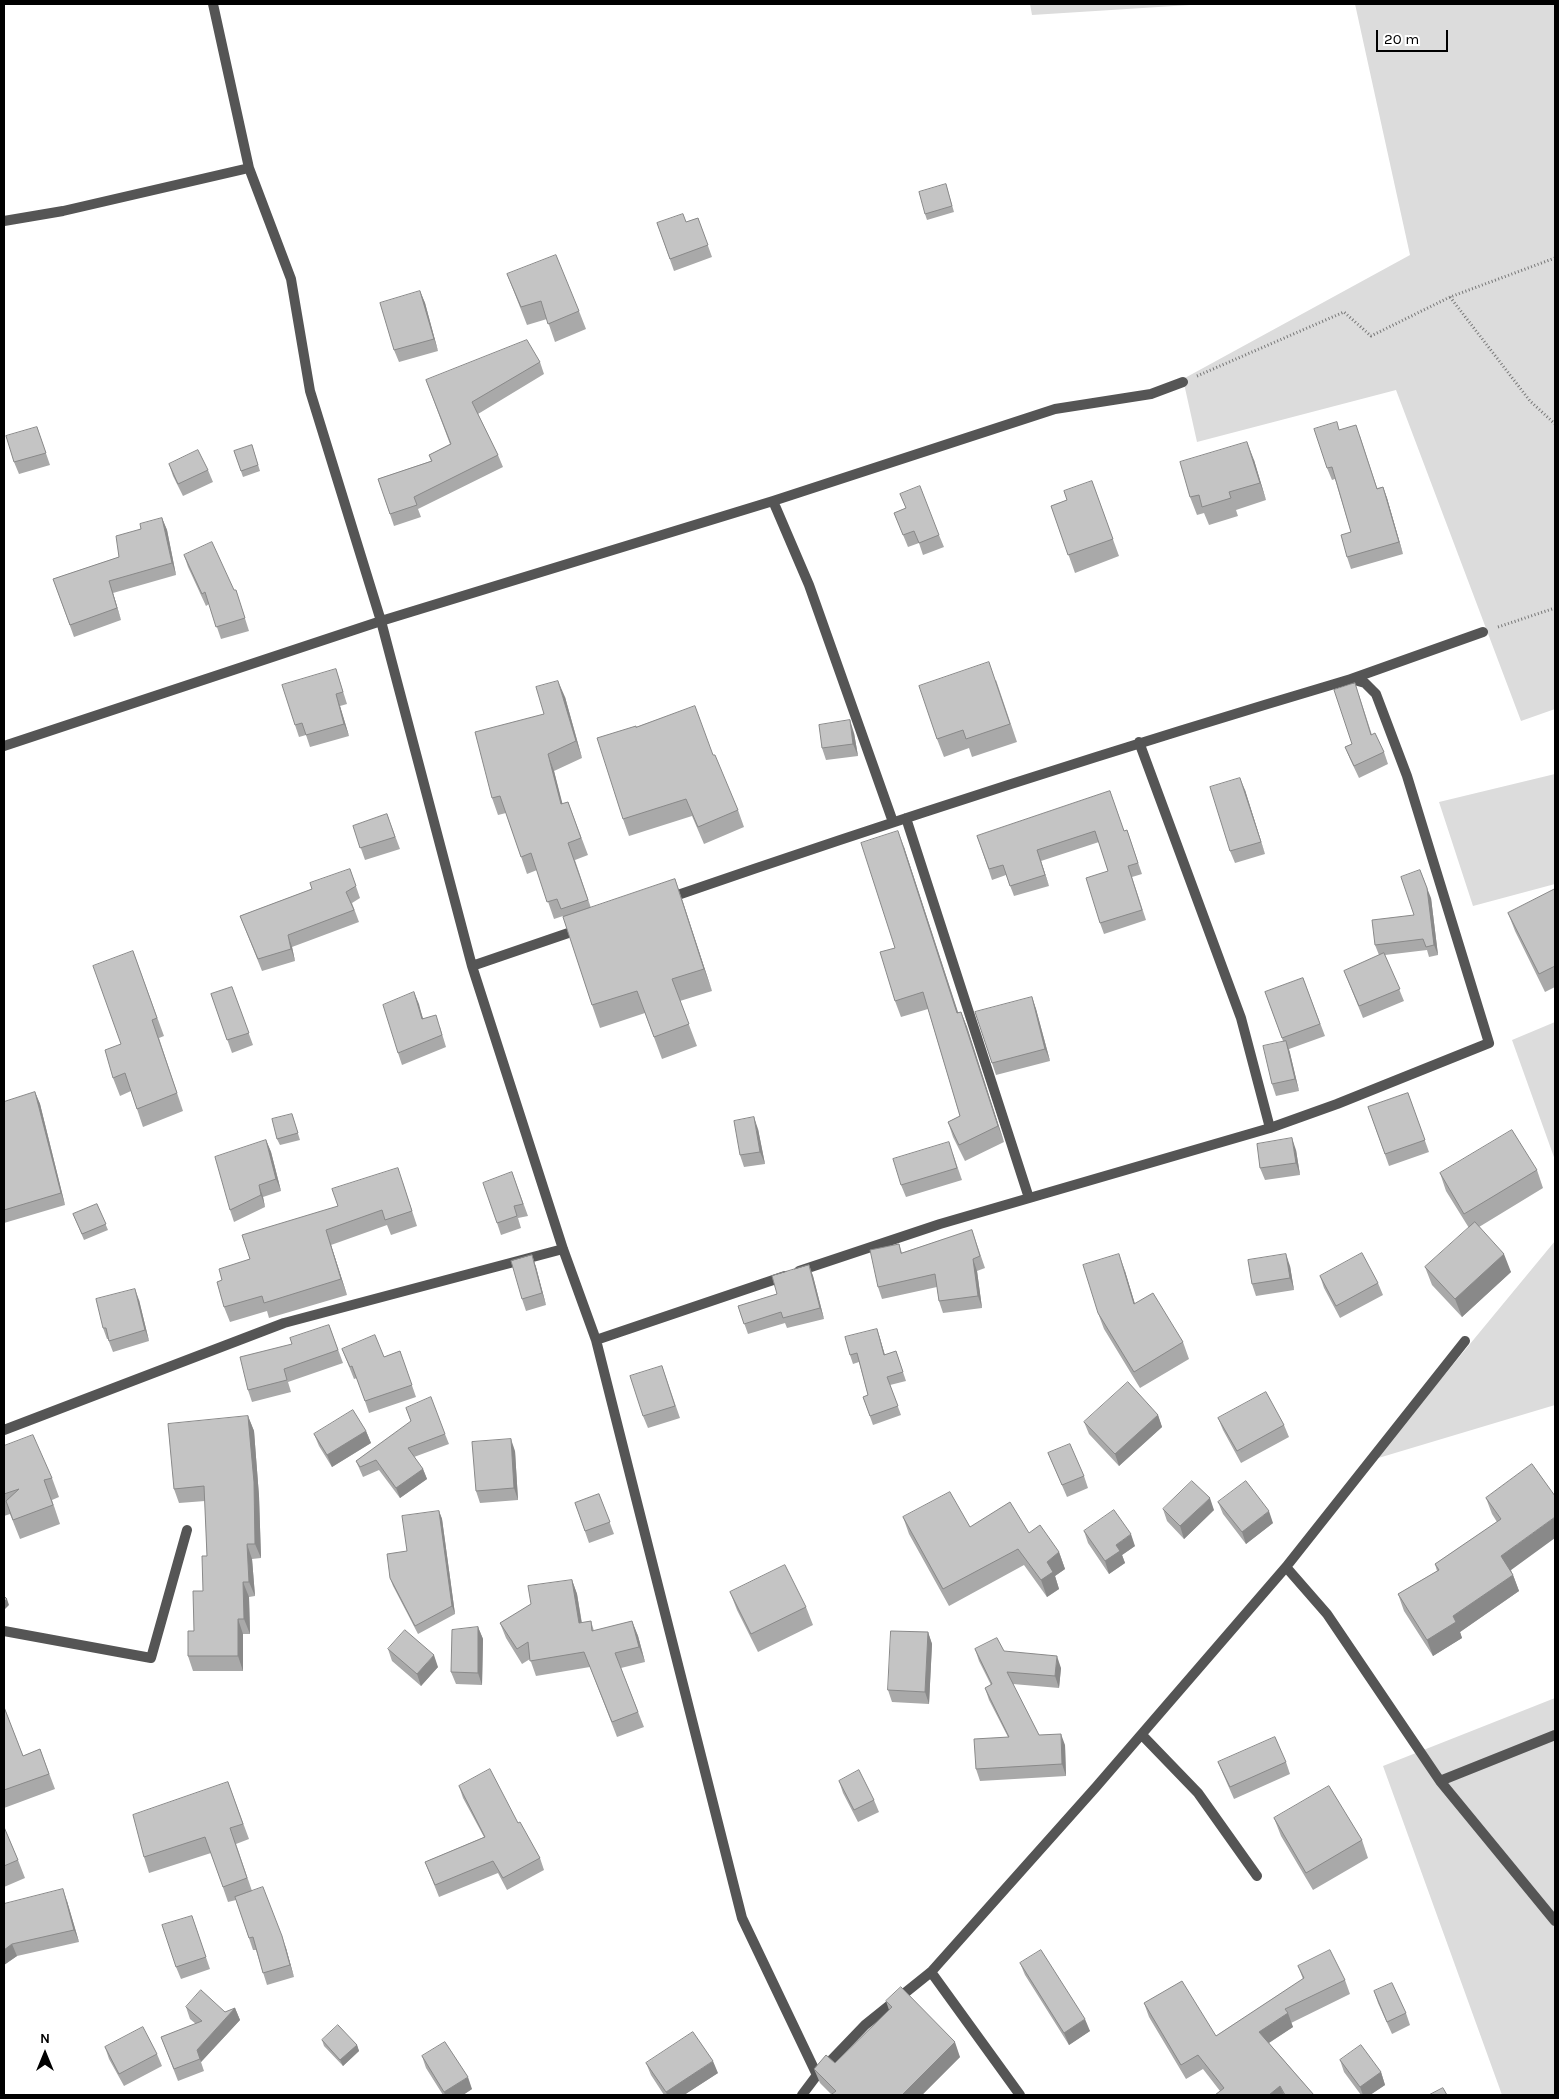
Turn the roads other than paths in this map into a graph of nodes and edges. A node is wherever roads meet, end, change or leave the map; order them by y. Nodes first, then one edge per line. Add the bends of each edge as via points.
1 (214, 4) edge
2 (249, 168) junction
3 (4, 221) edge
4 (1183, 382) road end
5 (773, 501) junction
6 (381, 621) junction
7 (1483, 632) road end
8 (1351, 679) junction
9 (1139, 742) junction
10 (4, 746) edge
11 (906, 818) junction
12 (894, 822) junction
13 (660, 901) edge
14 (594, 924) edge
15 (472, 966) junction
16 (1270, 1128) junction
17 (1029, 1198) junction
18 (563, 1249) junction
19 (596, 1340) junction
20 (1465, 1341) dead end
21 (4, 1430) edge
22 (187, 1530) dead end
23 (1286, 1567) junction
24 (4, 1631) edge
25 (1142, 1735) junction
26 (1555, 1735) edge
27 (1440, 1780) junction
28 (1257, 1876) dead end
29 (1555, 1921) edge
30 (932, 1972) junction
31 (818, 2075) junction
32 (802, 2095) edge
33 (1020, 2095) edge

1 - 2 street
2 - 3 street via 63,211
2 - 6 street via 291,279 310,391
4 - 5 street via 1150,394 1055,409
5 - 6 street
5 - 12 street via 809,585
6 - 10 street
6 - 15 street
7 - 8 street
8 - 9 street
8 - 16 street via 1365,683 1376,694 1407,776 1489,1043
9 - 11 street
9 - 16 street via 1241,1018
11 - 12 street
11 - 17 street
12 - 13 street
14 - 15 street
15 - 18 street
16 - 17 street
17 - 19 street
18 - 19 street
18 - 21 street via 284,1323
19 - 31 street via 742,1918
20 - 23 street
22 - 24 street via 151,1658
23 - 25 street
23 - 27 street via 1327,1614
25 - 28 street via 1198,1793
25 - 30 street
26 - 27 street
27 - 29 street
30 - 31 street via 865,2025
30 - 33 street
31 - 32 street

